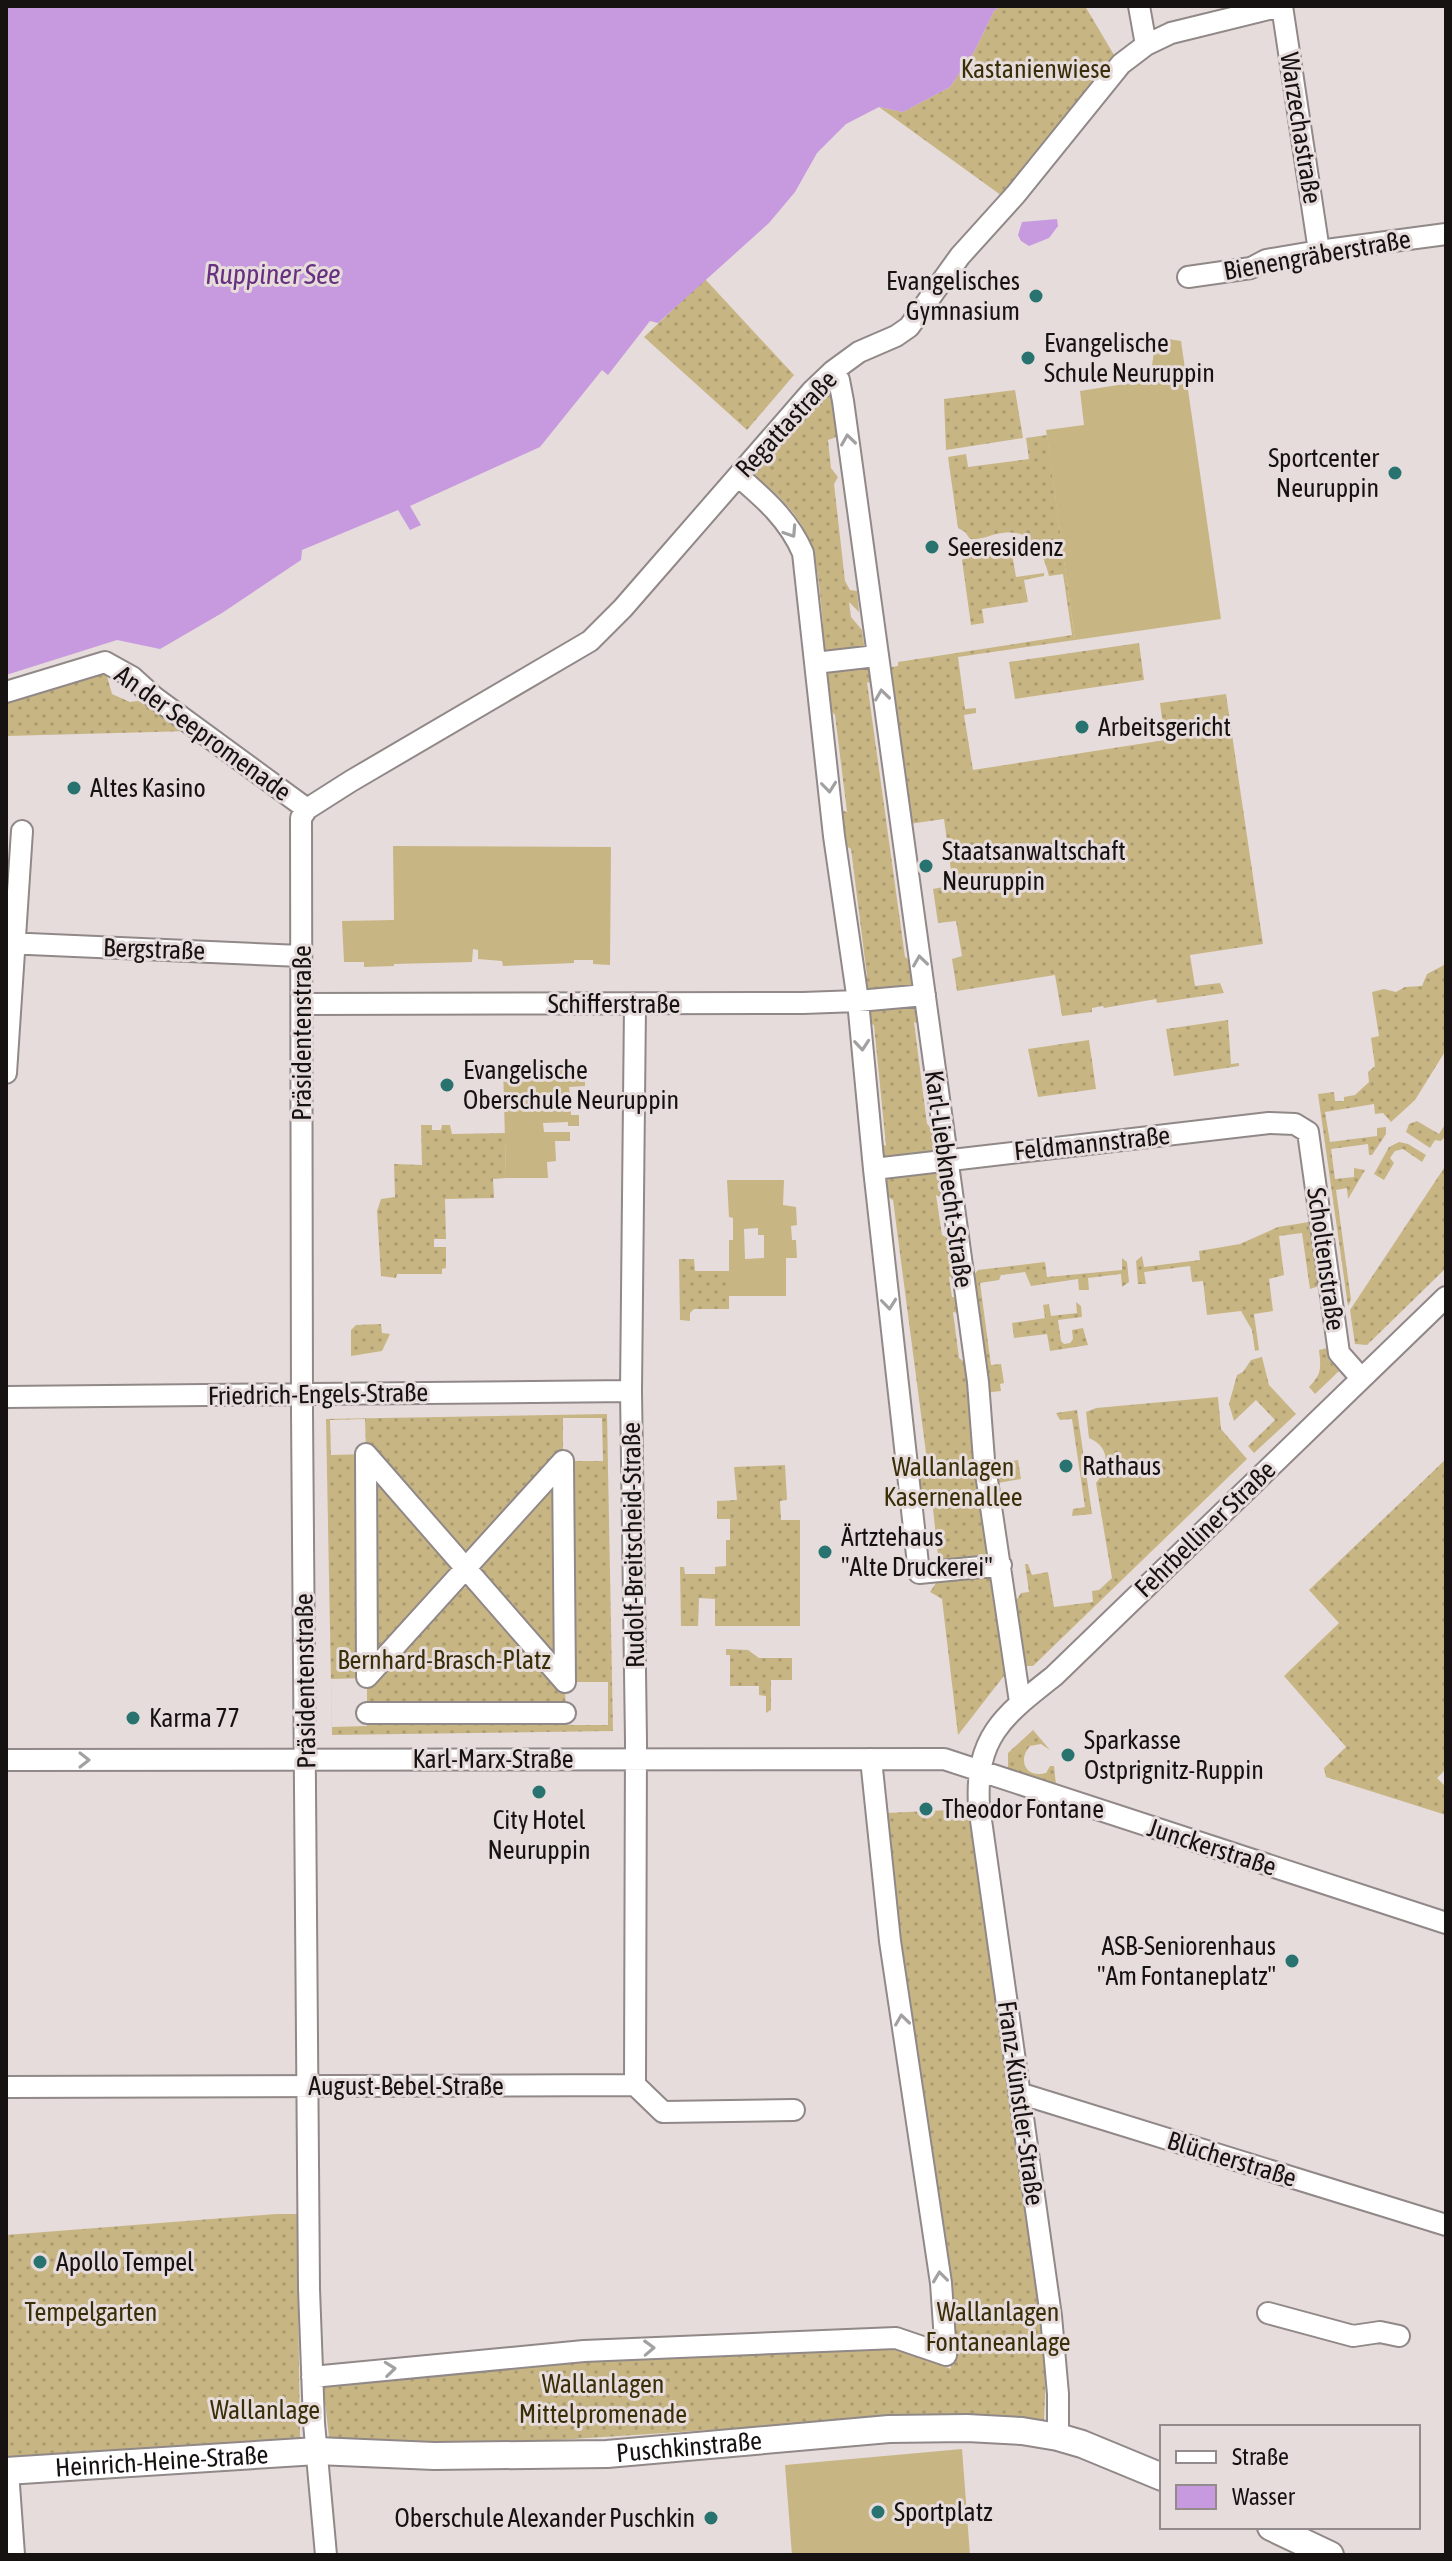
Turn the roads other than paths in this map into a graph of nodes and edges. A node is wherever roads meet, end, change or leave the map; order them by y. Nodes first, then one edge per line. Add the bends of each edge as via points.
1 (1139, 6) edge
2 (1282, 6) edge
3 (1146, 45) junction
4 (1446, 234) edge
5 (1319, 251) junction
6 (1188, 277) dead end
7 (833, 371) junction
8 (738, 476) junction
9 (876, 656) junction
10 (815, 663) junction
11 (6, 692) edge
12 (307, 809) junction
13 (22, 831) dead end
14 (11, 943) edge
15 (301, 956) junction
16 (925, 995) junction
17 (858, 1001) junction
18 (303, 1004) junction
19 (635, 1005) junction
20 (6, 1073) edge
21 (1308, 1132) joint
22 (946, 1159) junction
23 (874, 1169) junction
24 (1446, 1297) edge
25 (1361, 1378) junction
26 (631, 1391) junction
27 (302, 1394) junction
28 (6, 1397) edge
29 (1001, 1565) junction
30 (466, 1568) junction
31 (1020, 1702) junction
32 (367, 1713) dead end
33 (565, 1713) dead end
34 (636, 1758) junction
35 (871, 1759) junction
36 (6, 1760) edge
37 (306, 1760) junction
38 (978, 1770) junction
39 (1446, 1923) edge
40 (635, 2085) junction
41 (6, 2087) edge
42 (307, 2087) junction
43 (1019, 2093) junction
44 (794, 2110) dead end
45 (1446, 2225) edge
46 (1268, 2313) dead end
47 (1399, 2336) dead end
48 (312, 2377) junction
49 (1058, 2437) junction
50 (317, 2451) junction
51 (7, 2471) edge
52 (1160, 2476) edge
53 (1275, 2529) edge
54 (14, 2555) edge
55 (326, 2555) edge
56 (1330, 2555) edge

1 - 3 street
2 - 3 street, Regattastraße via 1171,33
2 - 5 street, Warzechastraße
3 - 7 street, Regattastraße via 1120,65 960,256 909,327
4 - 5 street, Bienengräberstraße
5 - 6 street, Bienengräberstraße
7 - 8 street, Regattastraße
9 -> 7 street, Karl-Liebknecht-Straße via 843,401
8 -> 10 street via 776,510 799,543
8 - 12 street, Regattastraße via 590,641
9 - 10 street
16 -> 9 street, Karl-Liebknecht-Straße
10 -> 17 street
11 - 12 street, An der Seepromenade via 105,662
12 - 15 street, Präsidentenstraße via 300,835
13 - 14 street
14 - 15 street, Bergstraße
14 - 20 street
15 - 18 street, Präsidentenstraße
16 - 17 street, Schifferstraße
16 - 22 street, Karl-Liebknecht-Straße
17 - 19 street, Schifferstraße
17 -> 23 street
18 - 19 street, Schifferstraße
18 - 27 street, Präsidentenstraße
19 - 26 street, Rudolf-Breitscheid-Straße
21 - 22 street, Feldmannstraße via 1295,1124 1269,1123
21 - 25 street, Scholtenstraße via 1339,1353
22 - 23 street, Feldmannstraße
22 - 29 street, Karl-Liebknecht-Straße
23 -> 29 street via 919,1573
24 - 25 street, Fehrbelliner Straße
25 - 31 street, Fehrbelliner Straße via 1054,1676
26 - 27 street, Friedrich-Engels-Straße
26 - 34 street, Rudolf-Breitscheid-Straße
27 - 28 street, Friedrich-Engels-Straße
27 - 37 street, Präsidentenstraße
29 - 31 street, Karl-Liebknecht-Straße
30 - 30 street via 563,1461 565,1682
30 - 30 street via 386,1477 366,1454 367,1677
31 - 38 street, Fehrbelliner Straße via 989,1741
32 - 33 street
34 - 35 street, Karl-Marx-Straße
34 - 37 street, Karl-Marx-Straße
34 - 40 street, Rudolf-Breitscheid-Straße
35 - 38 street, Karl-Marx-Straße via 944,1759
48 -> 35 street via 584,2351 896,2338 946,2355 941,2283 890,1941
36 -> 37 street, Karl-Marx-Straße
37 - 42 street, Präsidentenstraße
38 - 39 street, Junckerstraße
38 - 43 street, Franz-Künstler-Straße
40 - 42 street, August-Bebel-Straße
40 - 44 street via 663,2112
41 - 42 street, August-Bebel-Straße
42 - 48 street, Präsidentenstraße
43 - 45 street, Blücherstraße
43 - 49 street, Franz-Künstler-Straße via 1051,2316
46 - 47 street via 1353,2336
48 - 50 street, Präsidentenstraße
49 - 50 main road, Puschkinstraße via 920,2429 607,2454
49 - 52 main road, Puschkinstraße
50 - 51 main road, Heinrich-Heine-Straße
50 - 55 street, Präsidentenstraße
51 - 54 street
53 - 56 main road

